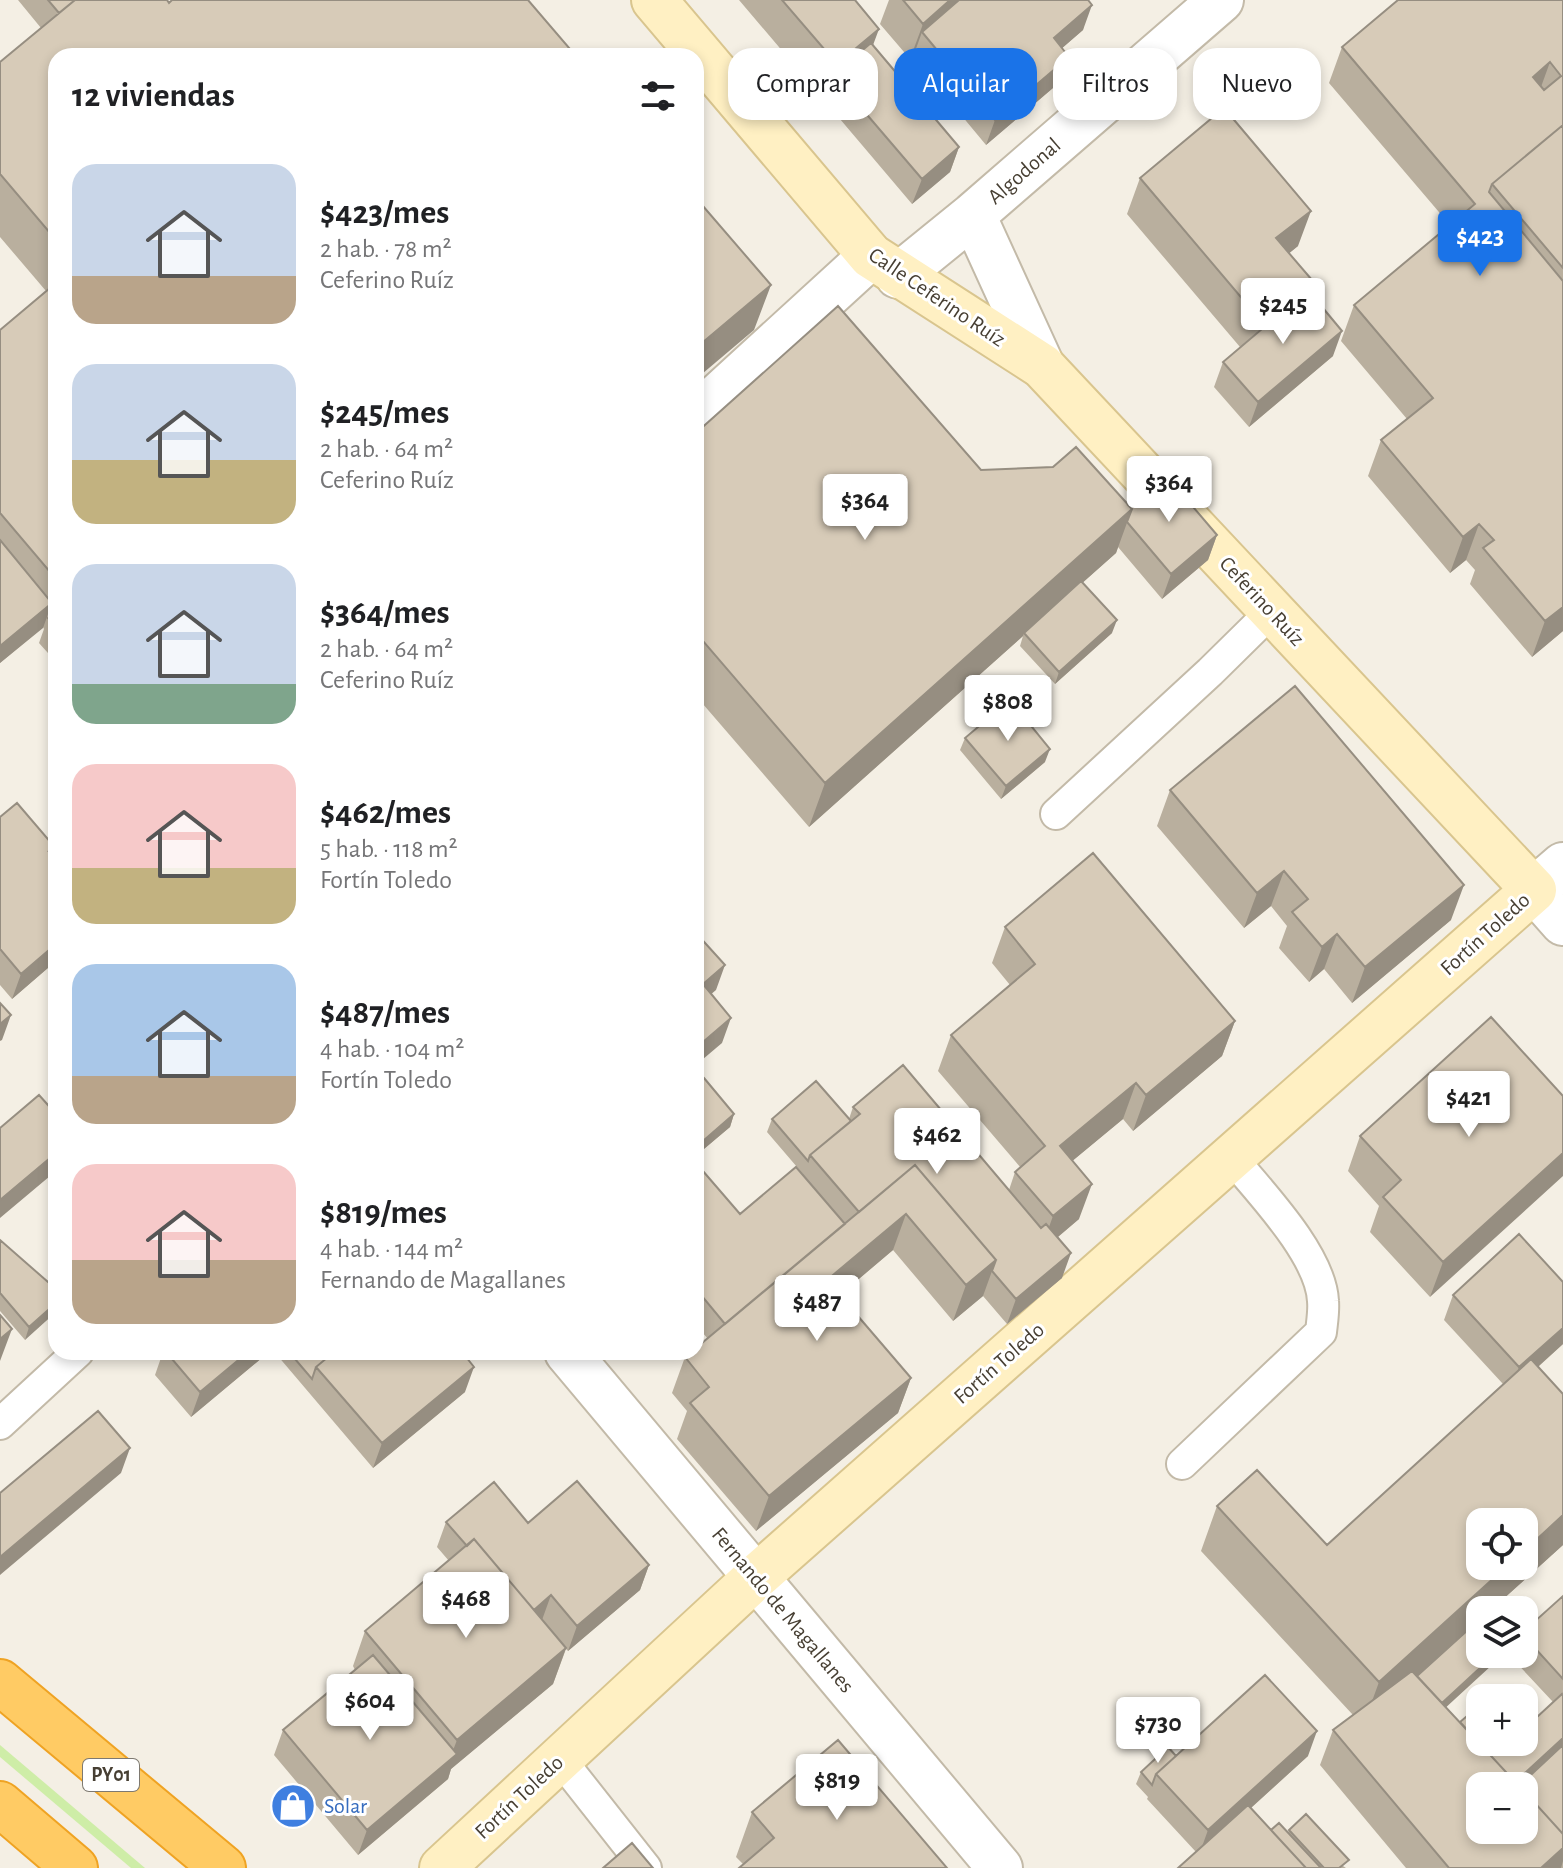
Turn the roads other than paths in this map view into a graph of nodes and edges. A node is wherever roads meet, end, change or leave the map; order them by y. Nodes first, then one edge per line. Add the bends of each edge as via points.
1 (654, 0) edge
2 (1221, 0) edge
3 (696, 48) edge
4 (704, 58) edge
5 (973, 215) junction
6 (884, 266) junction
7 (1042, 366) junction
8 (704, 410) edge
9 (1272, 611) junction
10 (1056, 814) dead end
11 (1549, 877) edge
12 (1563, 923) edge
13 (1231, 1157) junction
14 (69, 1360) edge
15 (574, 1360) edge
16 (0, 1424) edge
17 (1182, 1464) dead end
18 (755, 1578) junction
19 (0, 1682) edge
20 (560, 1759) junction
21 (0, 1804) edge
22 (75, 1868) edge
23 (223, 1868) edge
24 (442, 1868) edge
25 (646, 1868) edge
26 (1000, 1868) edge

1 - 3 street, Calle Ceferino Ruíz
2 - 5 street, Algodonal
4 - 6 street, Calle Ceferino Ruíz
5 - 6 street, Algodonal
5 - 7 street, Ceferino Ruíz
6 - 7 street, Calle Ceferino Ruíz
6 - 8 street, Algodonal
7 - 9 street, Ceferino Ruíz
9 - 10 lane
9 - 11 street, Ceferino Ruíz
11 - 12 street, Ceferino Ruíz
11 - 13 street, Fortín Toledo
13 - 17 lane via 1294,1233 1324,1299 1321,1332
13 - 18 street, Fortín Toledo
14 - 16 lane
15 - 18 street, Fernando de Magallanes
18 - 20 street, Fortín Toledo
18 - 26 street, Fernando de Magallanes
19 - 23 highway, PY01
20 - 24 street, Fortín Toledo
20 - 25 lane
21 - 22 highway

